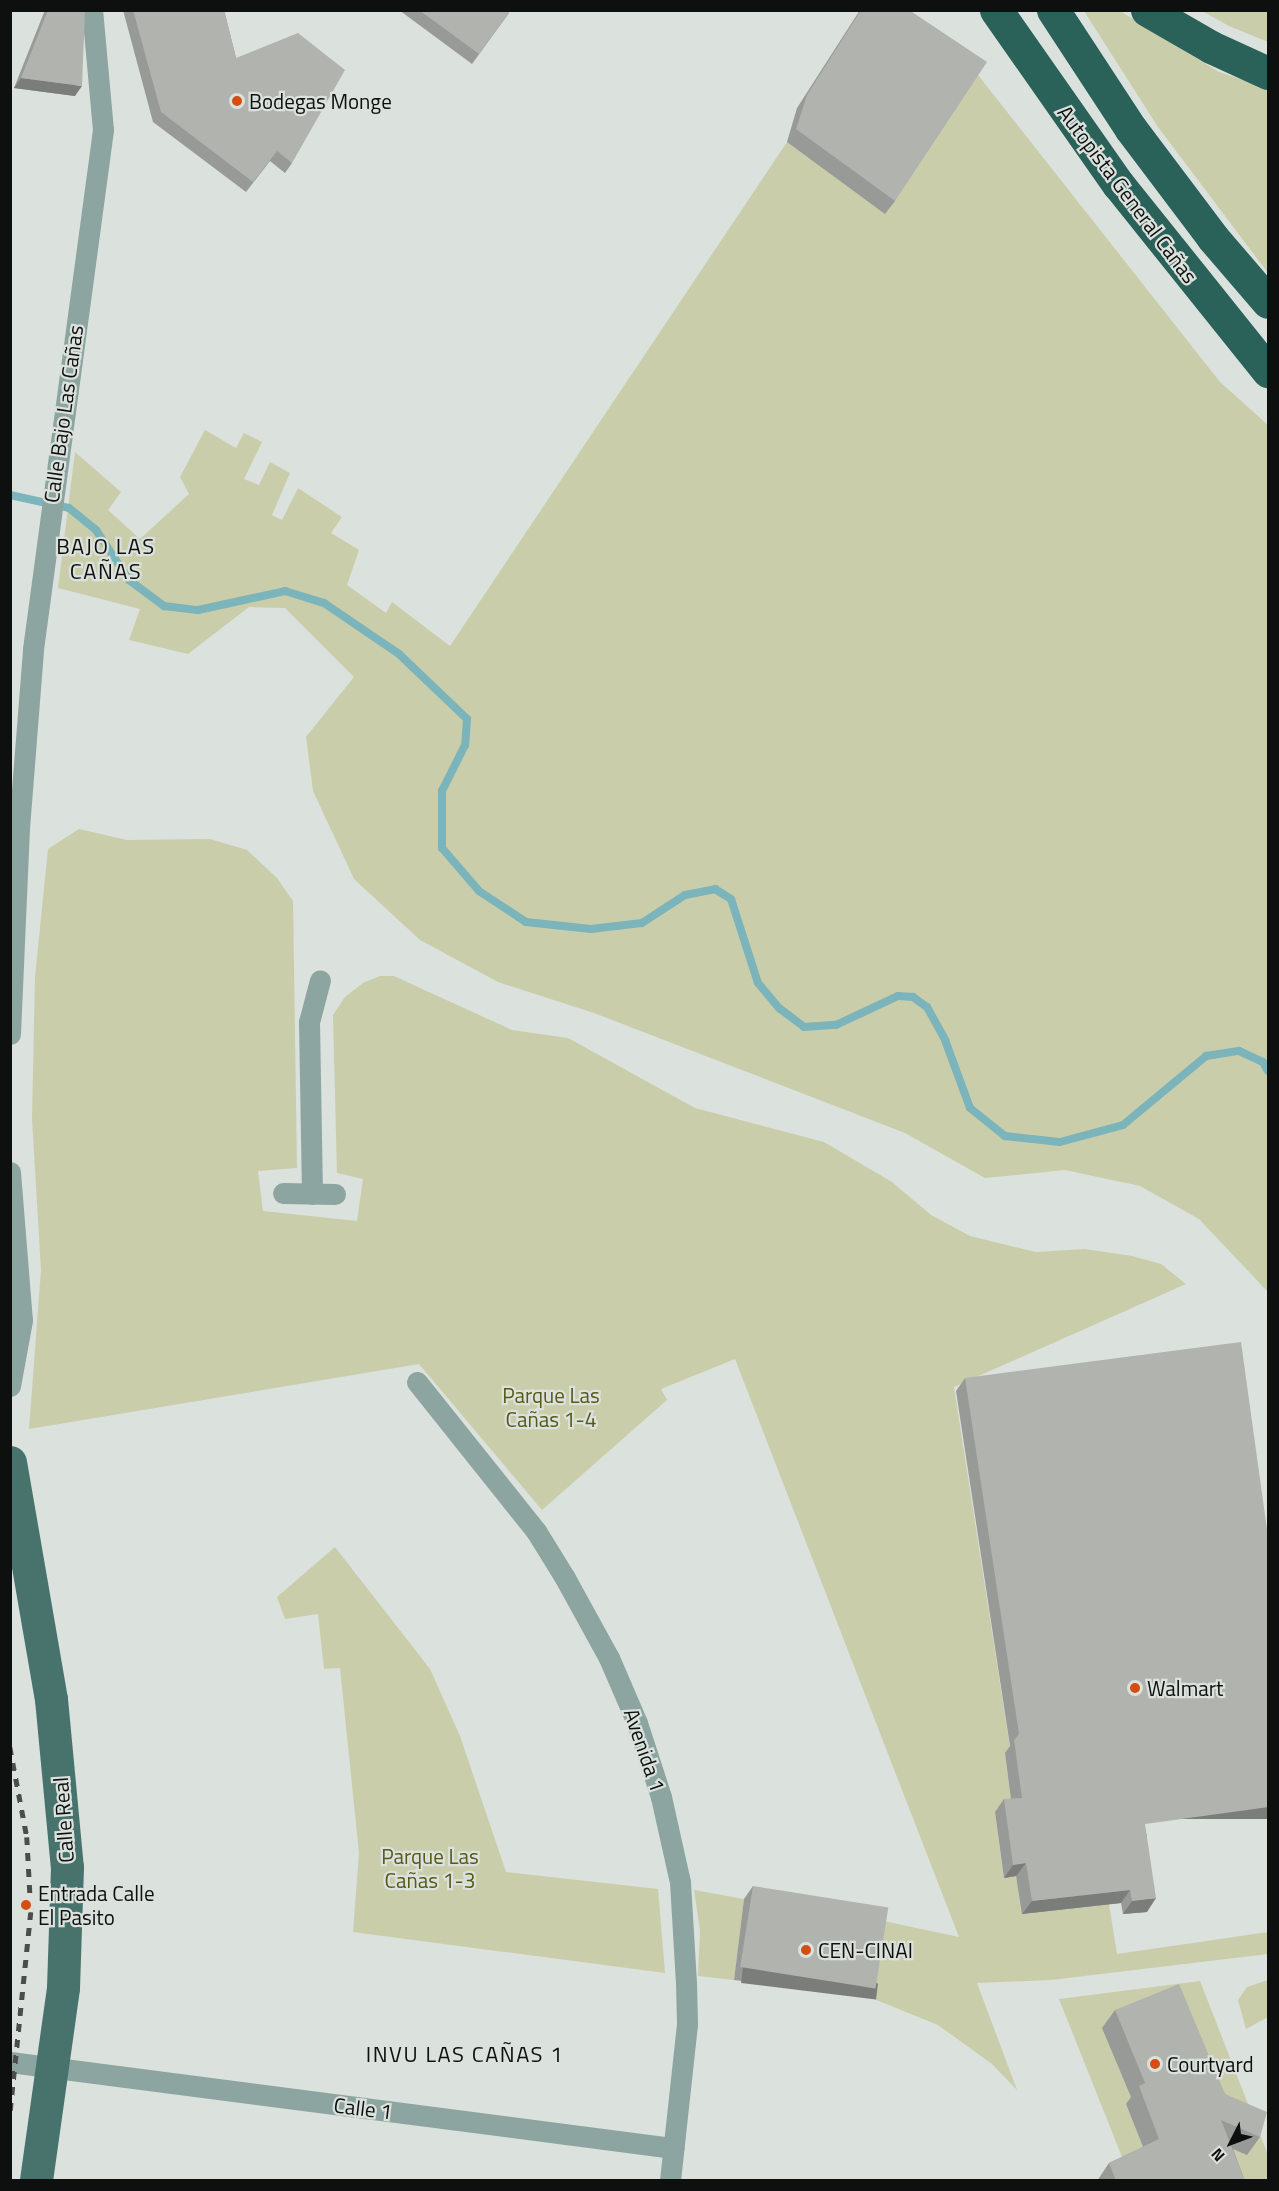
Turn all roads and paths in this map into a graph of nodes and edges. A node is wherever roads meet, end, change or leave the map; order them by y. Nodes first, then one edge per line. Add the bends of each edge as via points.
1 (92, 10) edge
2 (996, 10) edge
3 (1053, 10) edge
4 (1147, 10) edge
5 (1269, 73) edge
6 (1269, 302) edge
7 (1269, 371) edge
8 (320, 980) dead end
9 (10, 1034) edge
10 (10, 1172) edge
11 (283, 1193) dead end
12 (312, 1194) junction
13 (335, 1194) dead end
14 (417, 1382) dead end
15 (10, 1386) edge
16 (10, 1462) edge
17 (10, 2062) edge
18 (52, 2067) junction
19 (673, 2148) junction
20 (36, 2181) edge
21 (670, 2181) edge

1 - 9 street, Calle Bajo Las Cañas via 103,130 48,524 19,828
2 - 7 highway, Autopista General Cañas via 1118,184
3 - 6 highway, Autopista General Cañas via 1131,129 1213,238
4 - 5 highway via 1201,42
8 - 12 street via 309,1022
10 - 15 street via 22,1320
11 - 12 street
12 - 13 street
14 - 19 street, Avenida 1 via 536,1531 609,1658 637,1723 661,1797 680,1882 687,2024
16 - 18 main road, Calle Real via 50,1688 64,1824 68,1931
17 - 18 street, Calle 1
18 - 19 street, Calle 1
18 - 20 main road, Calle Real
19 - 21 street, Avenida 1

